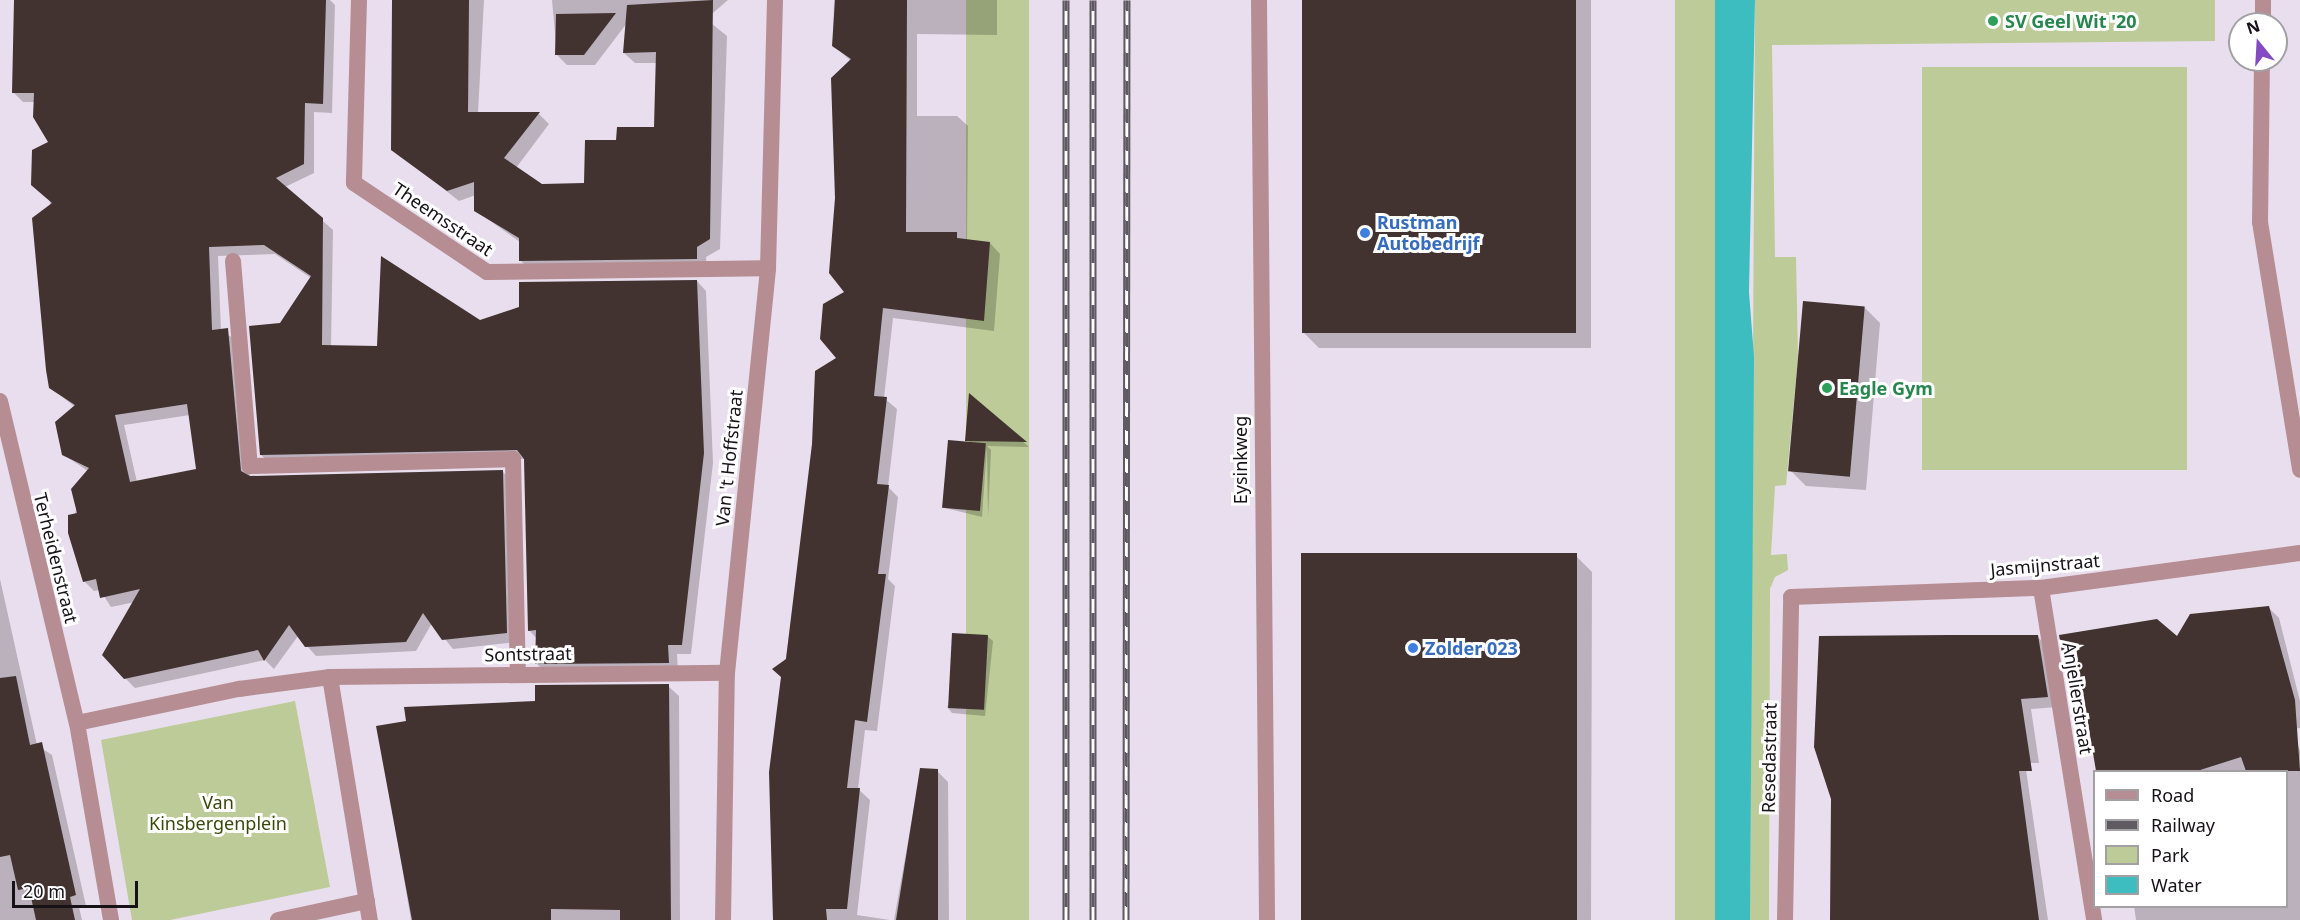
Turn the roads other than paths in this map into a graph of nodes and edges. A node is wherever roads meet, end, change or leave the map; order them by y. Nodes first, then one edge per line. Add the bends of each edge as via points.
1 (359, 0) edge
2 (775, 0) edge
3 (1259, 0) edge
4 (2262, 72) edge
5 (233, 261) dead end
6 (768, 268) junction
7 (0, 402) edge
8 (2300, 470) edge
9 (2300, 553) edge
10 (2042, 588) junction
11 (1791, 597) joint
12 (727, 673) junction
13 (518, 674) junction
14 (330, 677) junction
15 (77, 723) junction
16 (367, 901) junction
17 (111, 920) edge
18 (278, 920) edge
19 (370, 920) edge
20 (723, 920) edge
21 (1267, 920) edge
22 (1785, 920) edge
23 (2094, 920) edge

1 - 6 street, Theemsstraat via 354,183 487,272
2 - 6 street, Van 't Hoffstraat
3 - 21 street, Eysinkweg
4 - 8 street via 2259,222
5 - 13 street via 250,466 513,459
6 - 12 street, Van 't Hoffstraat
7 - 15 street, Terheidenstraat
9 - 10 street, Jasmijnstraat
10 - 11 street, Jasmijnstraat
10 - 23 street, Anjelierstraat
11 - 22 street, Resedastraat
12 - 13 street, Sontstraat
12 - 20 street, Van 't Hoffstraat
13 - 14 street, Sontstraat
14 - 15 street via 239,689
14 - 16 street
15 - 17 street
16 - 18 street
16 - 19 street

